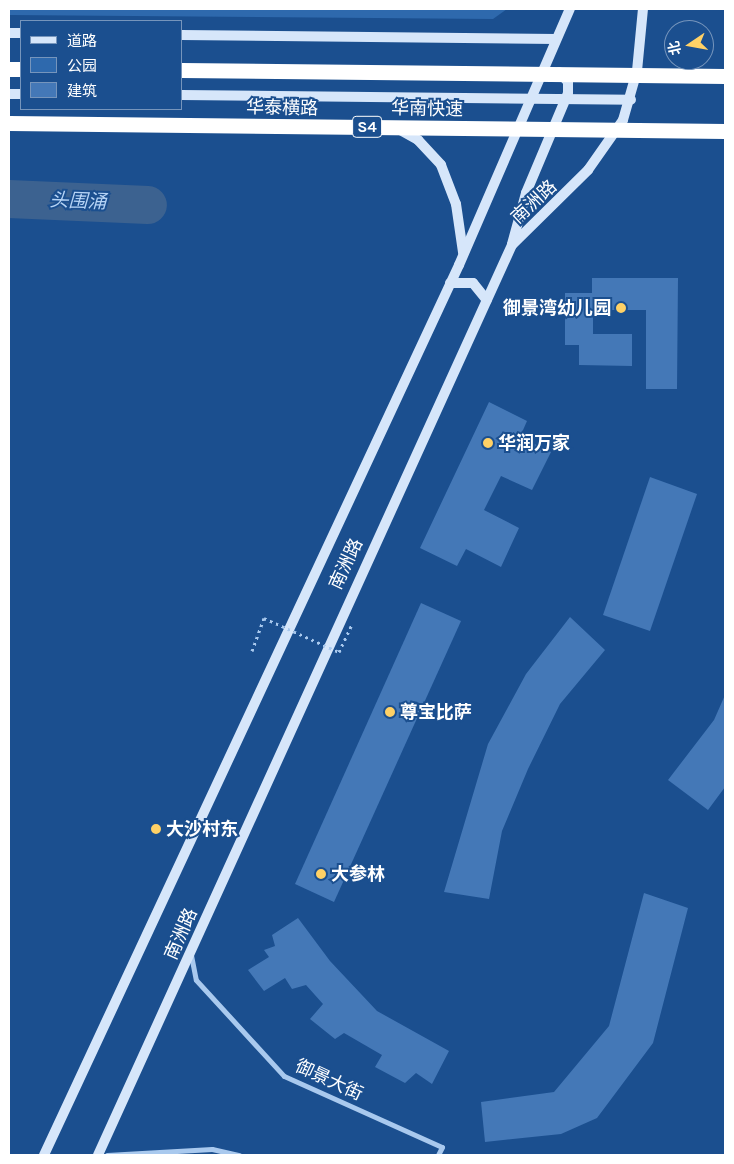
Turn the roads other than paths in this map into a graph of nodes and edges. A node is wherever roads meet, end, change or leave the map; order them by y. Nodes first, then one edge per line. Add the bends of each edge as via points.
1 (570, 9) edge
2 (643, 9) edge
3 (182, 35) edge
4 (556, 39) junction
5 (182, 65) edge
6 (543, 69) junction
7 (182, 70) edge
8 (725, 76) edge
9 (182, 95) edge
10 (531, 99) junction
11 (566, 99) junction
12 (630, 100) junction
13 (9, 122) edge
14 (387, 125) junction
15 (520, 126) junction
16 (554, 126) junction
17 (619, 127) junction
18 (725, 131) edge
19 (512, 245) junction
20 (462, 258) junction
21 (450, 283) junction
22 (487, 300) junction
23 (190, 954) junction
24 (44, 1155) edge
25 (98, 1155) edge
26 (107, 1155) edge
27 (239, 1155) edge
28 (438, 1155) edge

1 - 4 main road, 南洲路
2 - 12 main road, 南洲路
3 - 4 main road
4 - 6 main road, 南洲路
5 - 6 main road
6 - 10 main road, 南洲路
6 - 11 main road via 565,77
7 - 8 highway, 华南快速, bridge
9 - 10 main road, 华泰横路
10 - 11 main road, 华泰横路
10 - 15 main road, 南洲路
11 - 12 main road, 华泰横路
11 - 16 main road
12 - 17 main road, 南洲路
13 - 14 main road, 华泰横路
13 - 18 highway, 华南快速 / S4, bridge
14 - 15 main road, 华泰横路
14 - 20 main road via 418,140 441,165 456,204
15 - 16 main road, 华泰横路
15 - 20 main road, 南洲路
16 - 17 main road, 华泰横路
16 - 19 main road via 526,193
17 - 19 main road, 南洲路 via 571,189
19 - 22 main road, 南洲路
20 - 21 main road, 南洲路
21 - 22 main road via 473,283
21 - 24 main road, 南洲路
22 - 23 main road, 南洲路 via 304,693
23 - 25 main road, 南洲路
23 - 28 street, 御景大街 via 196,980 284,1076 442,1147
26 - 27 street via 117,1151 212,1149

